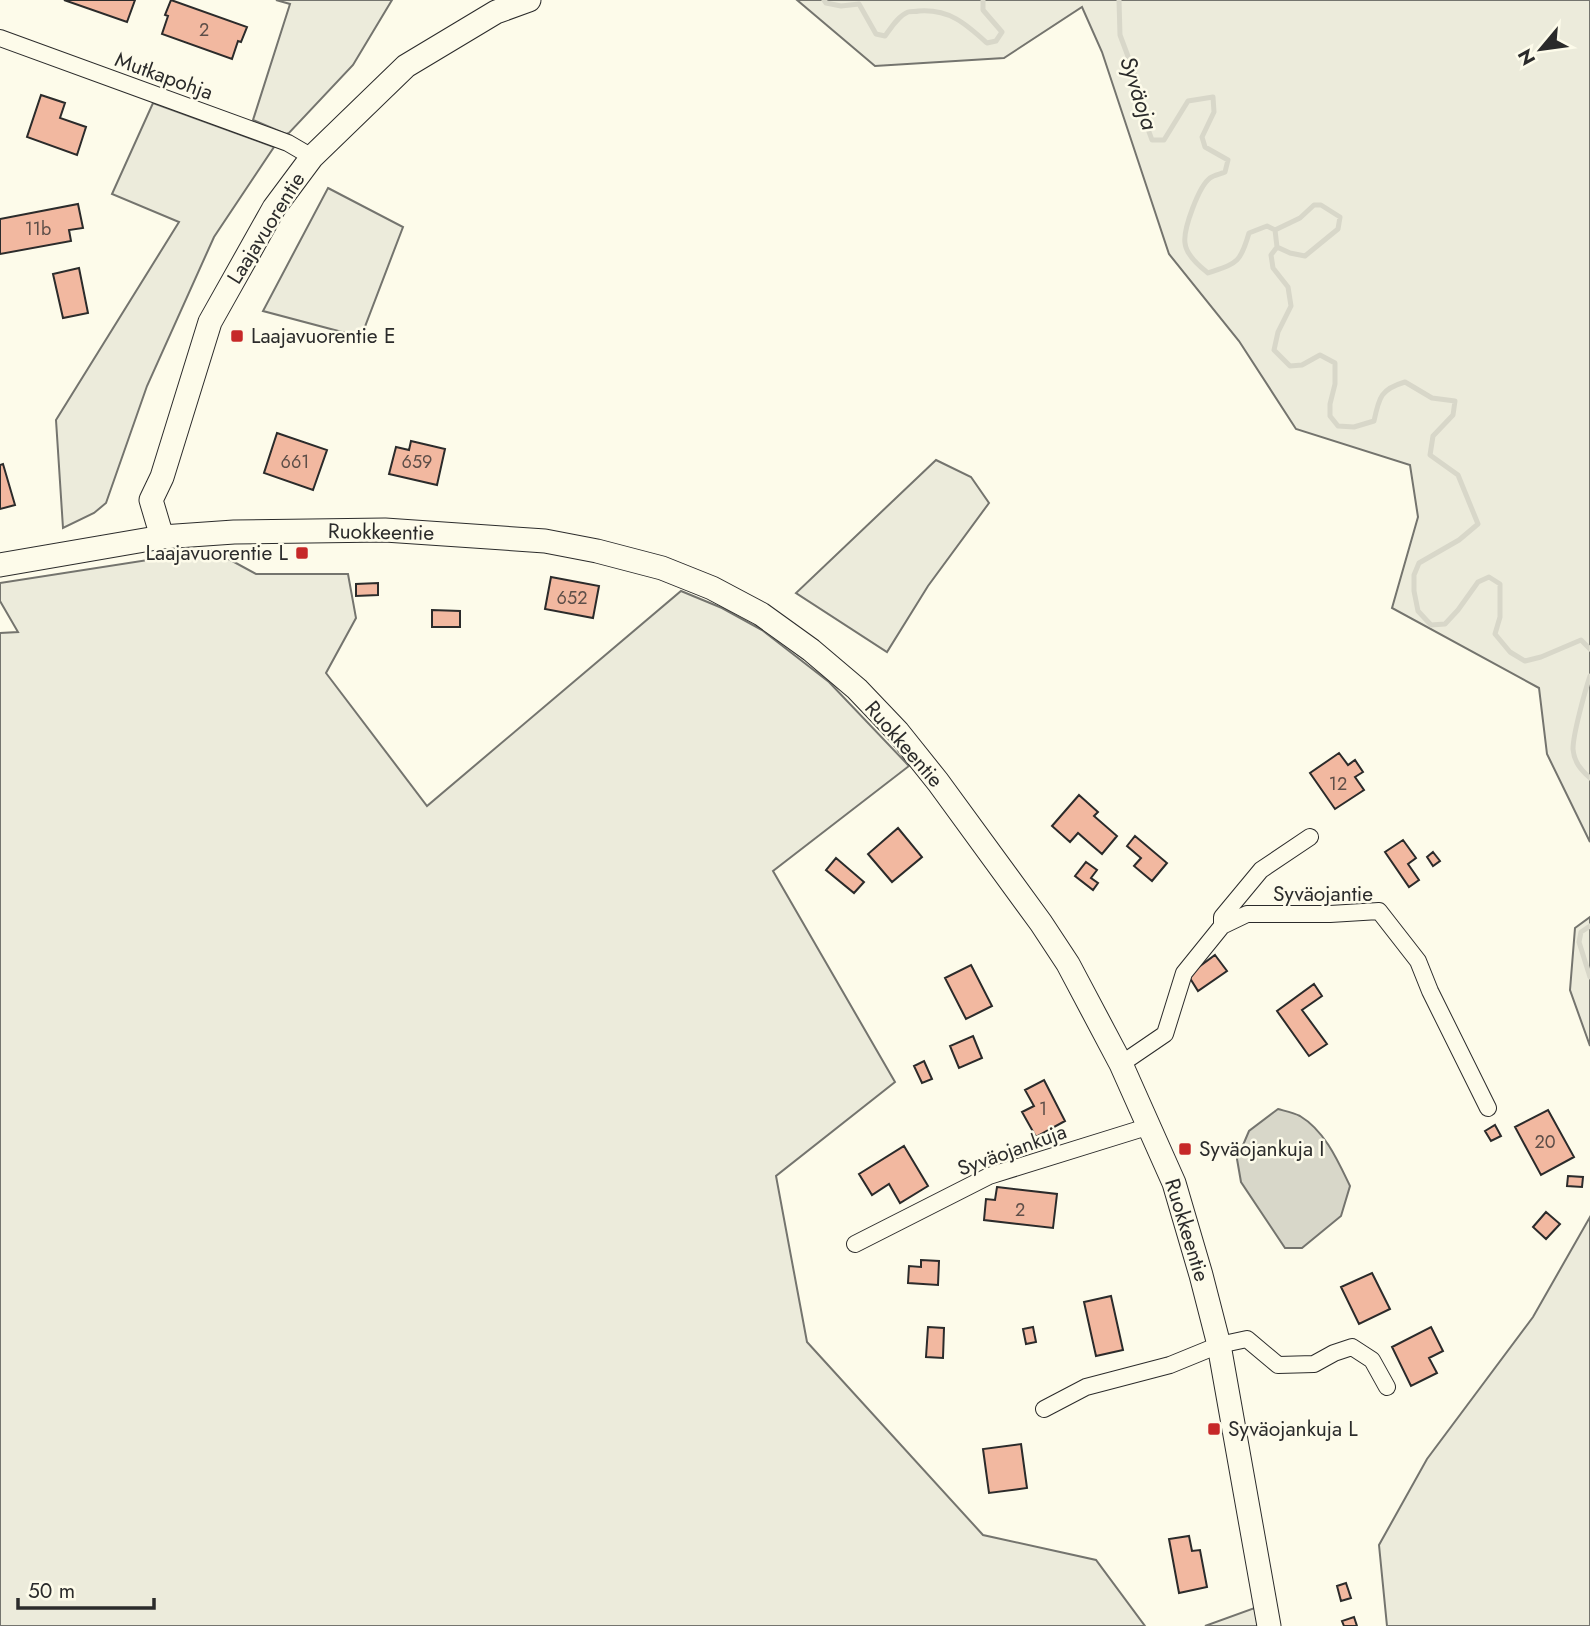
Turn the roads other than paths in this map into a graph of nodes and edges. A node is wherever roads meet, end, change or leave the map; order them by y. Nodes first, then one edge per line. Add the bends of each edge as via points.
1 (529, 0) edge
2 (0, 38) edge
3 (312, 157) junction
4 (162, 537) junction
5 (0, 565) edge
6 (1310, 837) dead end
7 (1222, 926) junction
8 (1121, 1064) junction
9 (1488, 1108) dead end
10 (1150, 1126) junction
11 (855, 1244) dead end
12 (1219, 1345) junction
13 (1387, 1387) dead end
14 (1044, 1409) dead end
15 (1269, 1626) edge

1 - 3 street, Laajavuorentie via 496,12 405,66
2 - 3 street, Mutkapohja via 288,143
3 - 4 street, Laajavuorentie via 274,208 210,322 151,500
4 - 5 street, Ruokkeentie
4 - 8 street, Ruokkeentie via 385,530 545,541 662,568 749,607 811,650 898,732 1041,923
6 - 7 street via 1261,870 1222,917
7 - 8 street via 1185,973 1165,1034
7 - 9 street, Syväojantie via 1248,914 1379,911 1418,961
8 - 10 street, Ruokkeentie
10 - 11 street, Syväojankuja via 989,1176
10 - 12 street, Ruokkeentie via 1174,1182
12 - 13 street via 1247,1339 1278,1365 1314,1364 1352,1347 1372,1360
12 - 14 street via 1170,1365 1086,1387
12 - 15 street, Ruokkeentie

